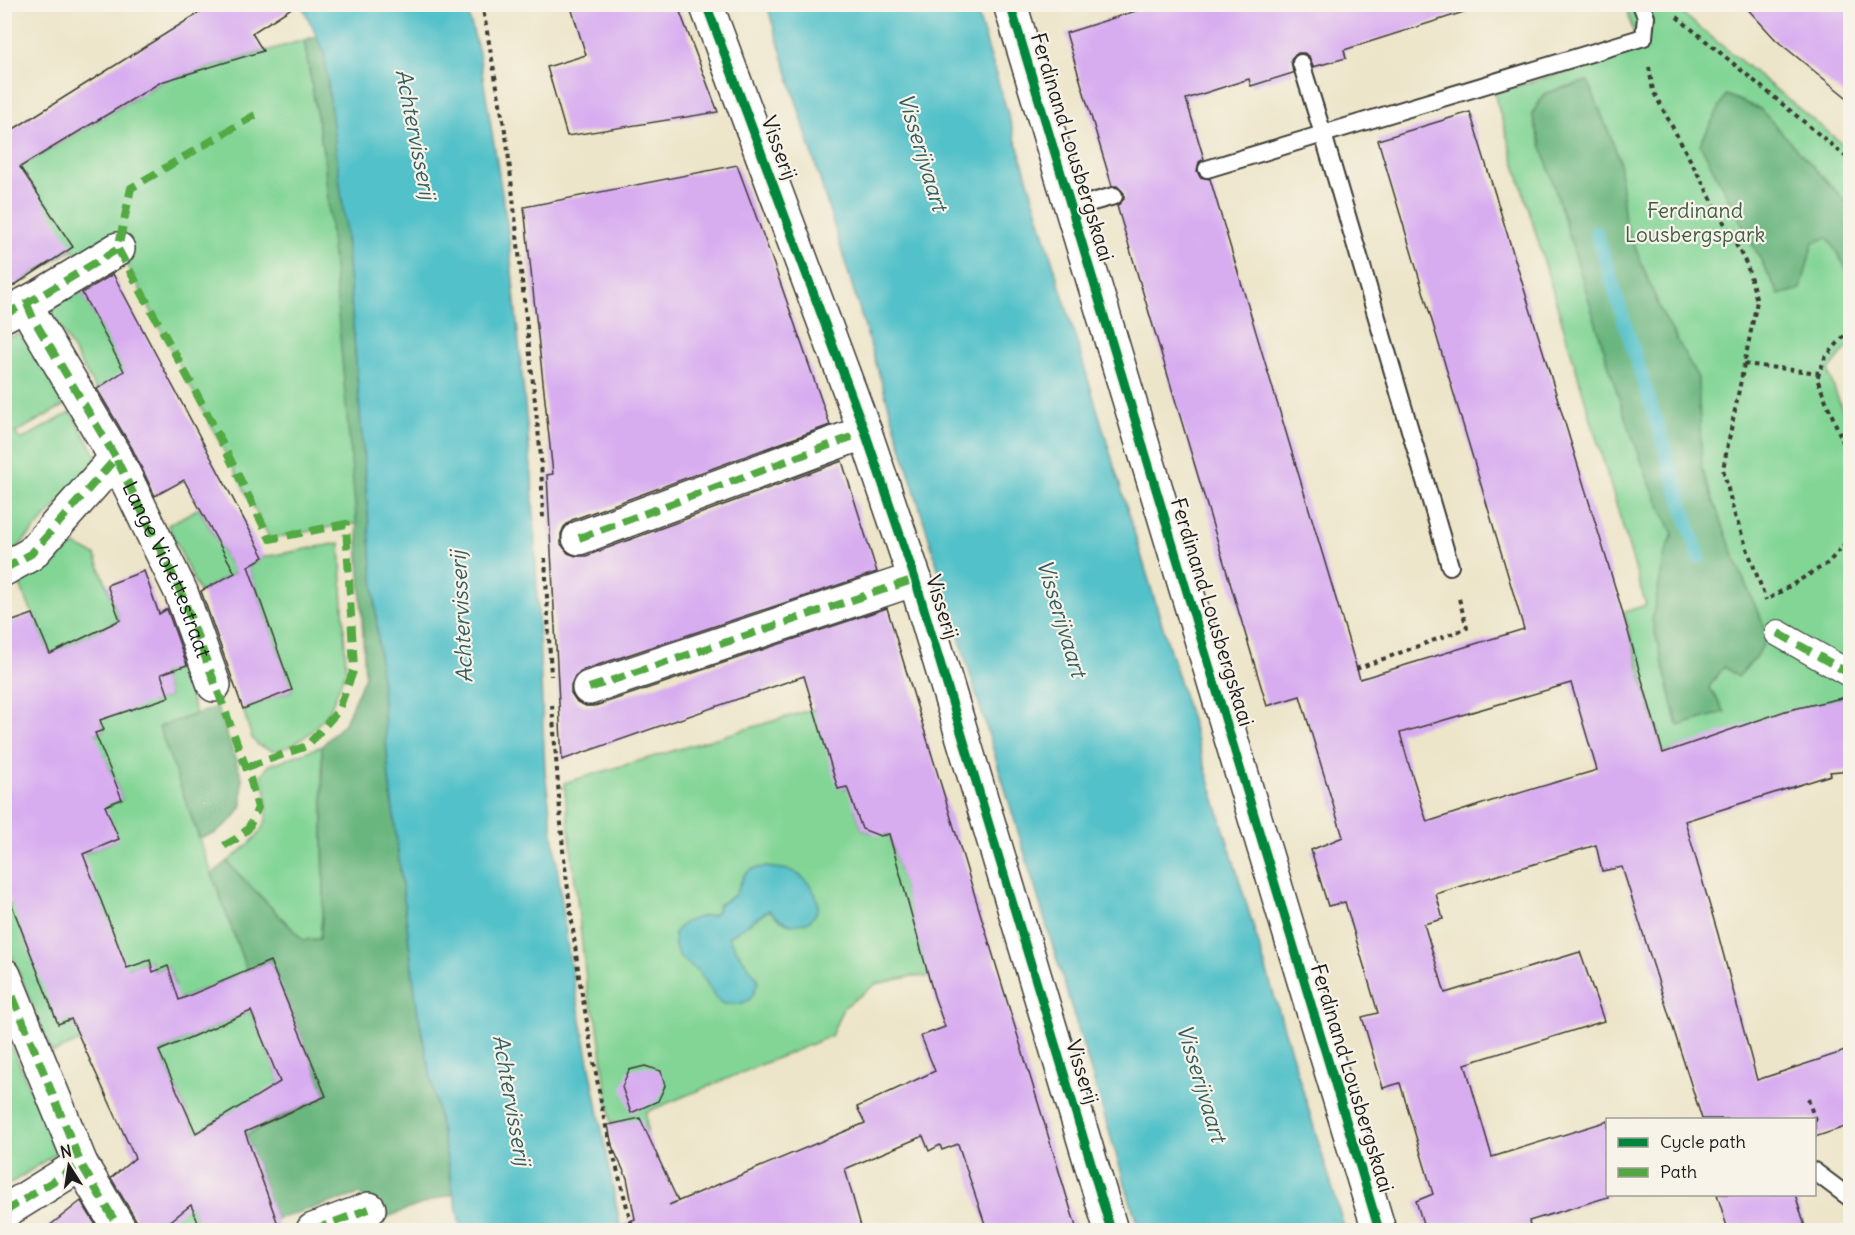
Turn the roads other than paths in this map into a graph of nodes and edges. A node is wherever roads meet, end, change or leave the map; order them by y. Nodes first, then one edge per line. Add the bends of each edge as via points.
1 (706, 4) edge
2 (1020, 7) edge
3 (1644, 11) edge
4 (1301, 63) dead end
5 (1323, 134) junction
6 (1207, 168) dead end
7 (1114, 196) dead end
8 (1071, 208) junction
9 (118, 249) dead end
10 (16, 310) edge
11 (865, 432) junction
12 (116, 458) junction
13 (579, 538) dead end
14 (1450, 566) road end
15 (4, 569) edge
16 (915, 579) junction
17 (1778, 633) road end
18 (1851, 674) edge
19 (214, 685) dead end
20 (589, 688) dead end
21 (4, 975) edge
22 (81, 1164) junction
23 (1816, 1172) edge
24 (1851, 1198) edge
25 (369, 1209) dead end
26 (4, 1212) edge
27 (120, 1230) edge
28 (313, 1230) edge
29 (1111, 1230) edge
30 (1379, 1230) edge

1 - 11 street, Visserij
2 - 8 street, Ferdinand Lousbergskaai
3 - 5 lane via 1644,37
4 - 5 lane
5 - 6 lane
5 - 14 lane
7 - 8 lane
8 - 30 street, Ferdinand Lousbergskaai
9 - 10 street, Lange Violettestraat
10 - 12 street, Lange Violettestraat via 34,320
11 - 13 street
11 - 16 street, Visserij
12 - 15 street, Lange Violettestraat via 31,554
12 - 19 street, Lange Violettestraat via 181,592
16 - 20 street, Visserij
16 - 29 street, Visserij
17 - 18 street
21 - 22 street
22 - 26 street
22 - 27 street
23 - 24 lane
25 - 28 street

